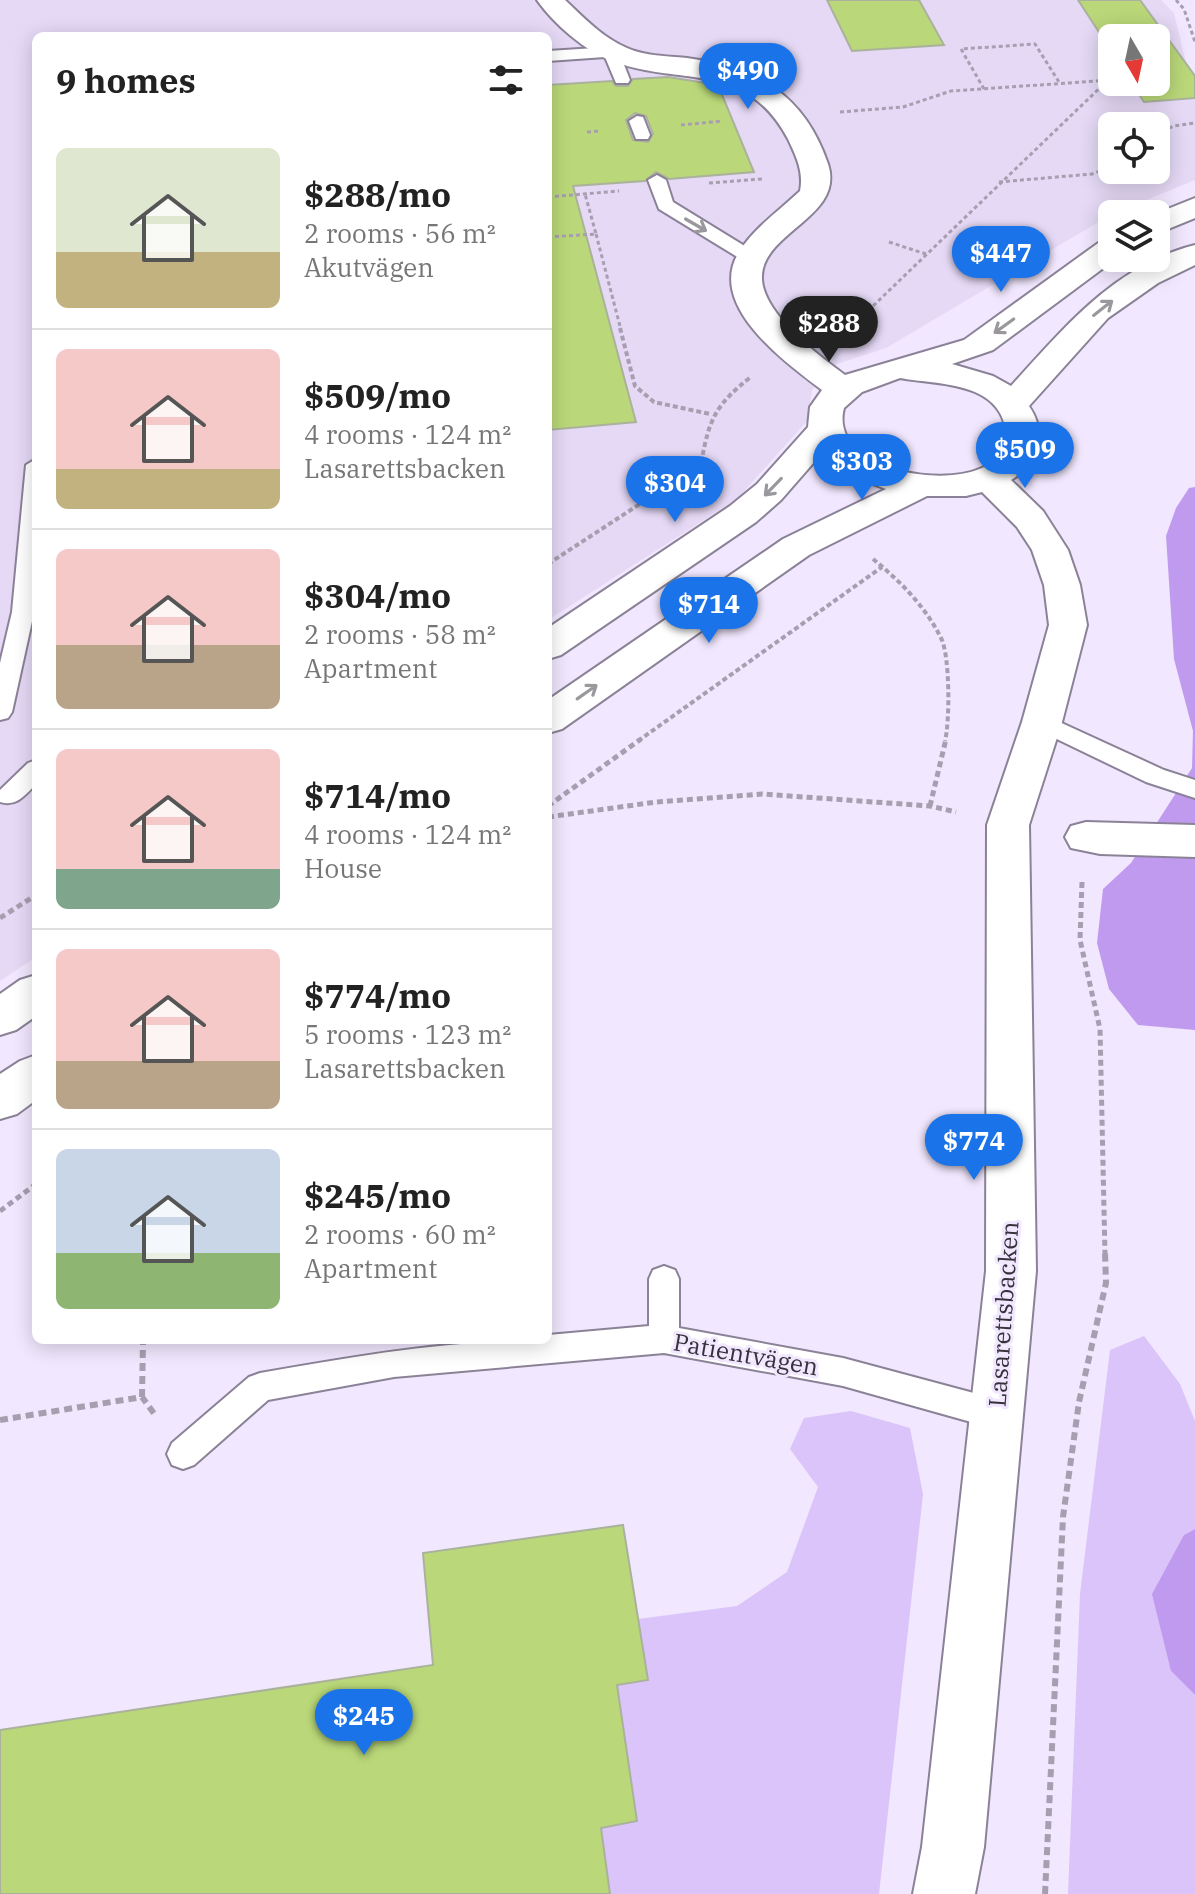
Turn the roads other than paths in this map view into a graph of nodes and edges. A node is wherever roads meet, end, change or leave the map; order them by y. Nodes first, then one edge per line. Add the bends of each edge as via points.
1 (550, 0) edge
2 (611, 52) junction
3 (552, 56) edge
4 (622, 80) dead end
5 (657, 180) dead end
6 (1195, 207) edge
7 (1170, 219) edge
8 (1195, 254) edge
9 (750, 257) junction
10 (1098, 257) edge
11 (904, 369) junction
12 (842, 389) junction
13 (1012, 405) junction
14 (825, 429) junction
15 (988, 478) junction
16 (918, 487) junction
17 (32, 510) edge
18 (552, 643) edge
19 (0, 712) edge
20 (552, 716) edge
21 (1042, 722) junction
22 (32, 772) edge
23 (1195, 789) edge
24 (32, 793) edge
25 (4, 796) edge
26 (1086, 837) road end
27 (1195, 841) edge
28 (32, 996) edge
29 (0, 1017) edge
30 (32, 1077) edge
31 (0, 1100) edge
32 (664, 1279) dead end
33 (664, 1339) junction
34 (996, 1414) junction
35 (183, 1454) road end
36 (944, 1894) edge

1 - 2 street
2 - 3 lane
2 - 4 lane
2 - 9 street via 746,82 776,98 791,116 818,182 814,194
5 -> 9 lane via 665,205
6 - 7 street
13 -> 8 street via 1097,311 1147,276
9 - 12 street via 749,303 796,356
10 -> 11 street via 973,348
11 - 12 street via 866,376
11 - 13 street via 974,379
12 - 14 street via 828,407
13 - 15 street via 1023,423 1023,446
14 - 16 street via 836,450 861,469
14 -> 18 street via 743,514
15 - 16 street
15 - 21 street, Lasarettsbacken via 1030,519 1050,550 1062,585 1068,625
20 -> 16 street via 796,547
17 - 19 lane via 23,612
21 - 23 lane via 1155,776
21 - 34 street, Lasarettsbacken via 1008,825 1011,1271
22 - 25 lane
24 - 25 lane
26 - 27 street
28 - 29 street
30 - 31 street
32 - 33 lane
33 - 34 lane, Patientvägen via 843,1372
33 - 35 lane, Patientvägen via 394,1363 260,1387
34 - 36 street, Lasarettsbacken

